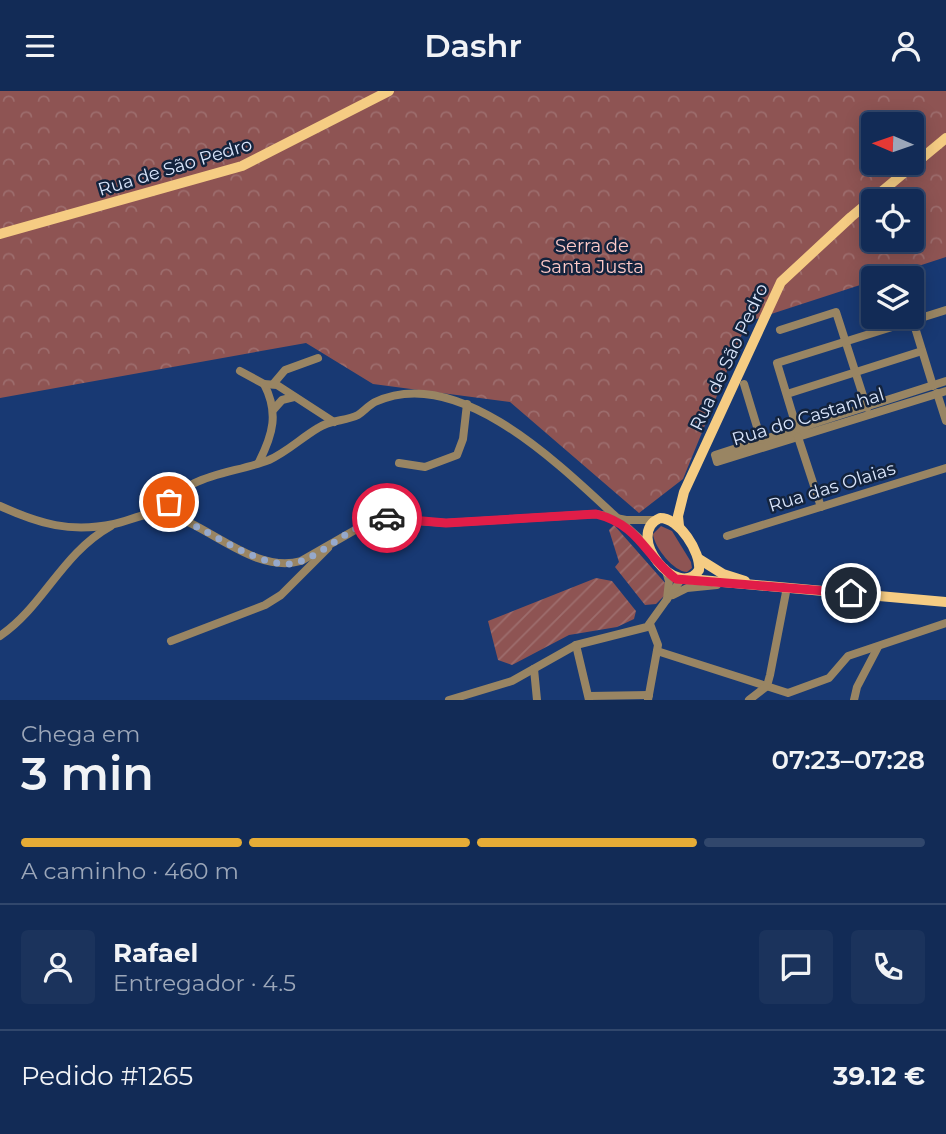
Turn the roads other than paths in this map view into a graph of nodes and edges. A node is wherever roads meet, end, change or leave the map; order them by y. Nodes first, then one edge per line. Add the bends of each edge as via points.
1 (389, 91) edge
2 (946, 138) edge
3 (0, 234) edge
4 (946, 310) edge
5 (924, 317) edge
6 (887, 329) edge
7 (915, 329) edge
8 (780, 330) dead end
9 (845, 342) junction
10 (922, 351) junction
11 (318, 358) dead end
12 (240, 371) dead end
13 (855, 372) junction
14 (946, 381) edge
15 (274, 383) junction
16 (264, 384) junction
17 (744, 384) dead end
18 (939, 390) edge
19 (786, 394) junction
20 (294, 397) junction
21 (467, 404) junction
22 (274, 409) junction
23 (868, 411) junction
24 (946, 421) edge
25 (334, 422) junction
26 (798, 433) junction
27 (761, 440) junction
28 (259, 463) junction
29 (398, 463) dead end
30 (946, 468) edge
31 (684, 492) junction
32 (0, 506) edge
33 (821, 507) junction
34 (162, 513) junction
35 (615, 519) junction
36 (659, 519) junction
37 (113, 525) junction
38 (679, 526) junction
39 (727, 536) dead end
40 (332, 543) junction
41 (648, 546) junction
42 (699, 559) junction
43 (665, 568) junction
44 (685, 580) junction
45 (723, 584) junction
46 (767, 585) junction
47 (787, 587) junction
48 (673, 595) junction
49 (946, 602) edge
50 (665, 605) junction
51 (946, 623) edge
52 (650, 624) junction
53 (0, 636) edge
54 (171, 641) dead end
55 (576, 645) junction
56 (878, 647) junction
57 (657, 651) junction
58 (534, 669) junction
59 (767, 686) junction
60 (797, 692) junction
61 (649, 697) edge
62 (589, 698) edge
63 (449, 700) edge
64 (537, 700) edge
65 (749, 700) edge
66 (792, 700) edge
67 (854, 700) edge

1 - 3 main road, Rua de São Pedro via 242,166
2 - 31 main road, Rua de São Pedro via 781,282
4 - 5 street
6 - 9 street
7 - 10 street
8 - 9 street via 836,312
9 - 13 street
9 - 19 street via 777,363
10 - 13 street
10 - 18 street
11 - 15 street via 285,370
12 - 16 street
13 - 19 street
13 - 23 street
14 - 18 street, Rua do Castanhal
15 - 16 street
15 - 20 street
16 - 22 street
17 - 27 street
18 - 23 street, Rua do Castanhal
18 - 24 street
19 - 26 street
20 - 22 street via 282,400
20 - 25 street
21 - 25 street via 444,396 403,396 376,402 358,415
21 - 29 street via 457,455 425,467
21 - 35 street via 531,443 600,499
22 - 28 street via 273,427
23 - 26 street, Rua do Castanhal
25 - 28 street
26 - 27 street, Rua do Castanhal
26 - 27 street, Rua do Castanhal via 717,462 715,455
26 - 33 street
28 - 34 street via 201,478 169,502
30 - 33 street, Rua das Olaias
31 - 36 main road, Rua de São Pedro
31 - 38 main road, Rua de São Pedro
32 - 37 street via 56,527
33 - 39 street, Rua das Olaias
34 - 37 street
34 - 40 street via 263,559 288,565
35 - 36 street
35 - 40 street via 596,514 446,523 376,518
35 - 41 street
36 - 38 main road
36 - 41 main road via 646,532
37 - 53 street via 76,550 48,587
38 - 42 main road
40 - 54 street via 265,605
41 - 43 main road
42 - 44 main road via 699,571
42 - 46 main road via 723,574
43 - 44 main road
43 - 50 street via 669,589
44 - 45 main road
44 - 48 street
45 - 46 main road
45 - 48 street
46 - 47 main road
47 - 49 main road
47 - 59 street
48 - 50 street
50 - 52 street
51 - 56 street
52 - 55 street
52 - 57 street
55 - 58 street
55 - 62 street
56 - 60 street via 848,656 829,678
56 - 67 street
57 - 59 street
57 - 61 street
58 - 63 street via 498,686
58 - 64 street
59 - 60 street
59 - 65 street
60 - 66 street
61 - 62 street

